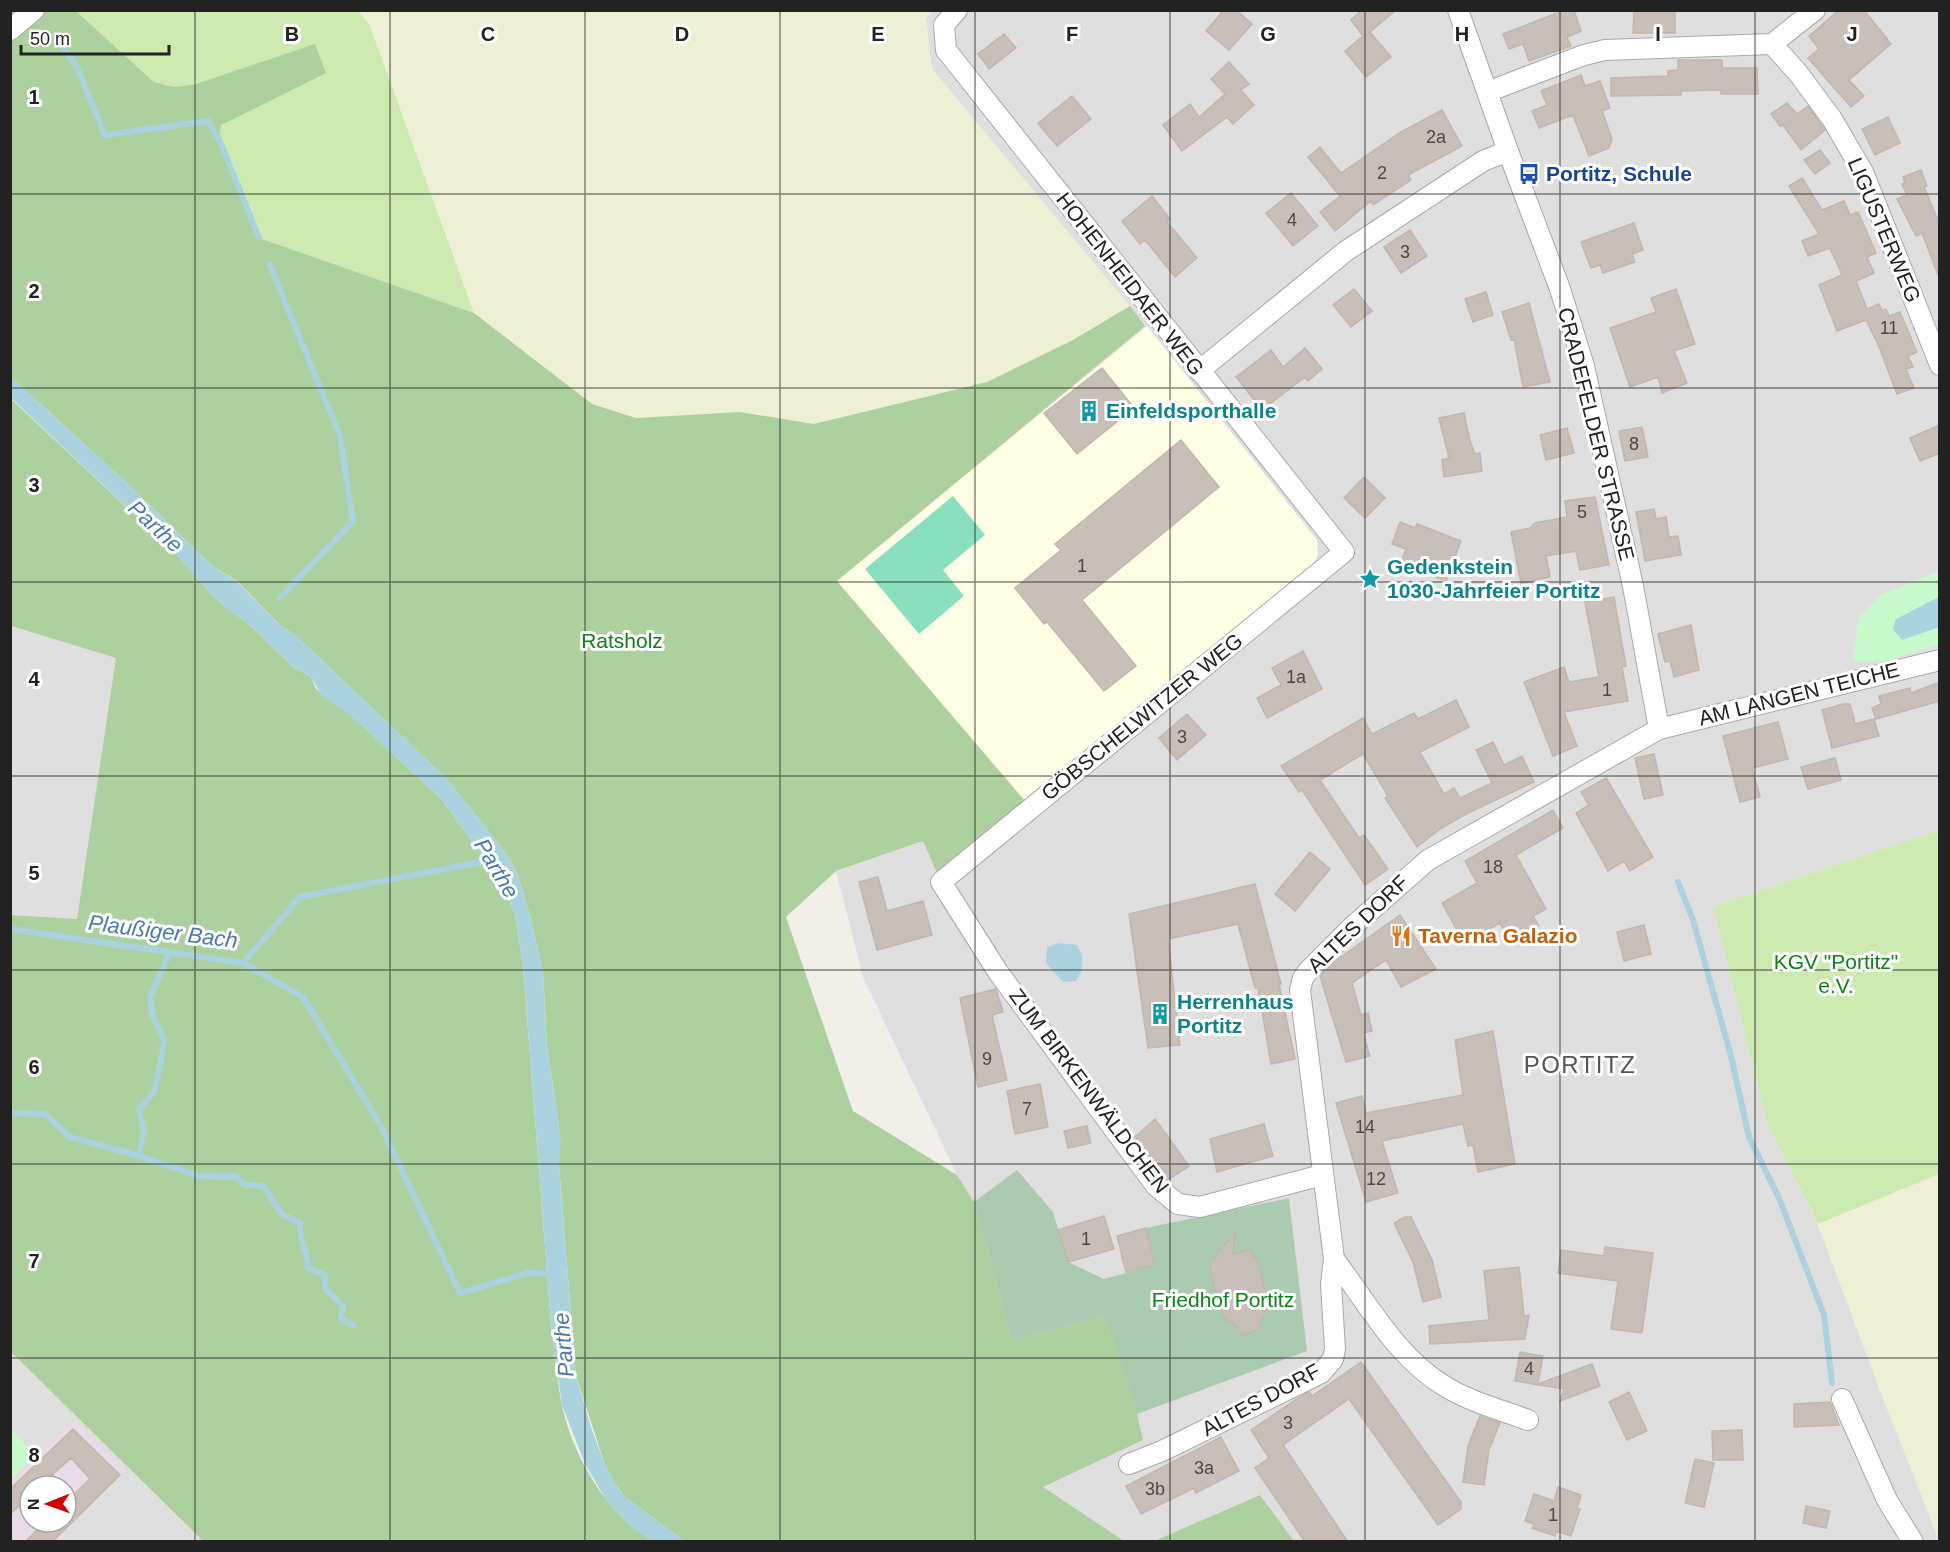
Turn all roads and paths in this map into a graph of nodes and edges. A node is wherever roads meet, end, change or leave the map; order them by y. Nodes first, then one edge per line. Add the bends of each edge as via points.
1 (34, 10) edge
2 (957, 10) edge
3 (1458, 10) edge
4 (1815, 10) edge
5 (10, 30) edge
6 (1772, 44) junction
7 (1487, 92) junction
8 (1508, 151) junction
9 (1940, 365) edge
10 (1198, 371) junction
11 (1344, 552) joint
12 (1940, 660) edge
13 (1659, 729) junction
14 (941, 882) joint
15 (1322, 1176) junction
16 (1334, 1260) junction
17 (1842, 1399) dead end
18 (1528, 1420) dead end
19 (1129, 1464) dead end
20 (1912, 1542) edge

1 - 5 street
2 - 10 street, HOHENHEIDAER WEG via 944,25 946,50
3 - 7 street, CRADEFELDER STRASSE
4 - 6 street
6 - 7 street via 1605,50
6 - 9 street, LIGUSTERWEG via 1832,118 1863,172
7 - 8 street, CRADEFELDER STRASSE
8 - 10 street via 1483,161 1346,251
8 - 13 street, CRADEFELDER STRASSE via 1560,289 1584,366 1633,586
10 - 11 street, HOHENHEIDAER WEG
11 - 14 street, GÖBSCHELWITZER WEG
12 - 13 street, AM LANGEN TEICHE
13 - 15 street, ALTES DORF via 1428,860 1352,927 1303,978 1300,990
14 - 15 street, ZUM BIRKENWÄLDCHEN via 998,972 1156,1186 1178,1204 1200,1207
15 - 16 street, ALTES DORF
16 - 18 street, ALTES DORF via 1394,1341 1433,1378 1460,1394
16 - 19 street, ALTES DORF via 1331,1284 1335,1349 1333,1359 1321,1373
17 - 20 street via 1887,1500

